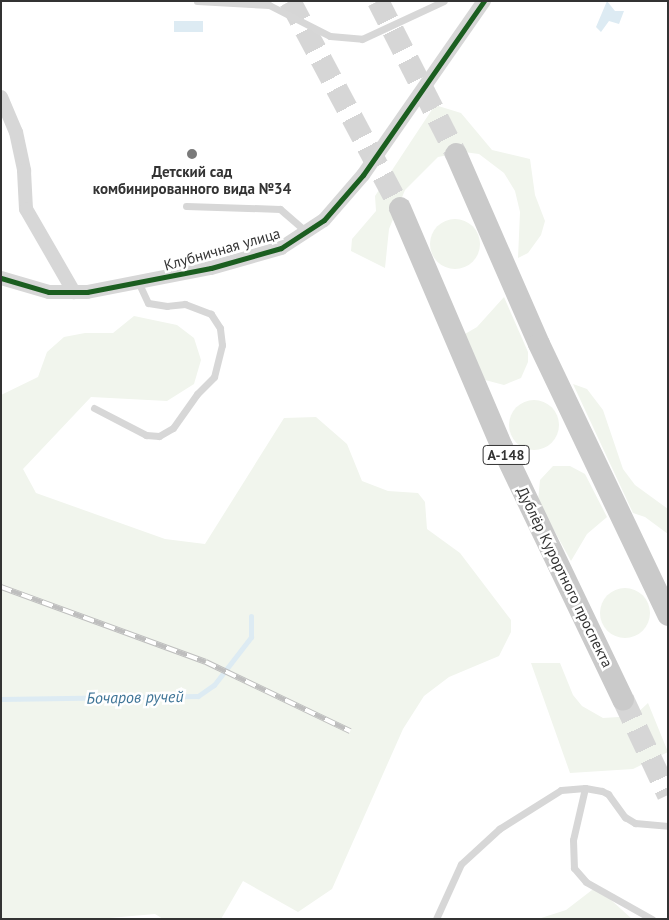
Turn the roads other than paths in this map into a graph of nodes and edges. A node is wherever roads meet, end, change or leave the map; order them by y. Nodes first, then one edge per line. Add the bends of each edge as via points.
1 (197, 1) edge
2 (444, 1) edge
3 (484, 1) edge
4 (1, 98) edge
5 (456, 154) tunnel mouth
6 (186, 206) dead end
7 (400, 208) tunnel mouth
8 (307, 232) junction
9 (1, 278) edge
10 (139, 284) junction
11 (74, 292) junction
12 (94, 408) dead end
13 (668, 615) edge
14 (623, 699) tunnel mouth
15 (585, 788) junction
16 (668, 826) edge
17 (436, 919) edge
18 (652, 919) edge

1 - 2 lane via 269,5 330,36 362,39
3 - 8 street, Клубничная улица via 363,175 324,220
4 - 11 street via 16,132 24,170 26,209
5 - 13 main road via 554,378
6 - 8 lane via 280,209
7 - 14 main road, Дублёр Курортного проспекта / А-148 via 502,447
8 - 10 street, Клубничная улица via 281,248
9 - 11 street, Клубничная улица via 48,292
10 - 11 street, Клубничная улица
10 - 12 lane via 148,303 185,304 211,314 220,328 222,346 214,377 173,428 159,436 146,435
15 - 16 lane via 608,794 625,817 635,823
15 - 17 lane via 568,788 554,794 499,829 461,864
15 - 18 lane via 573,840 574,868 586,882

